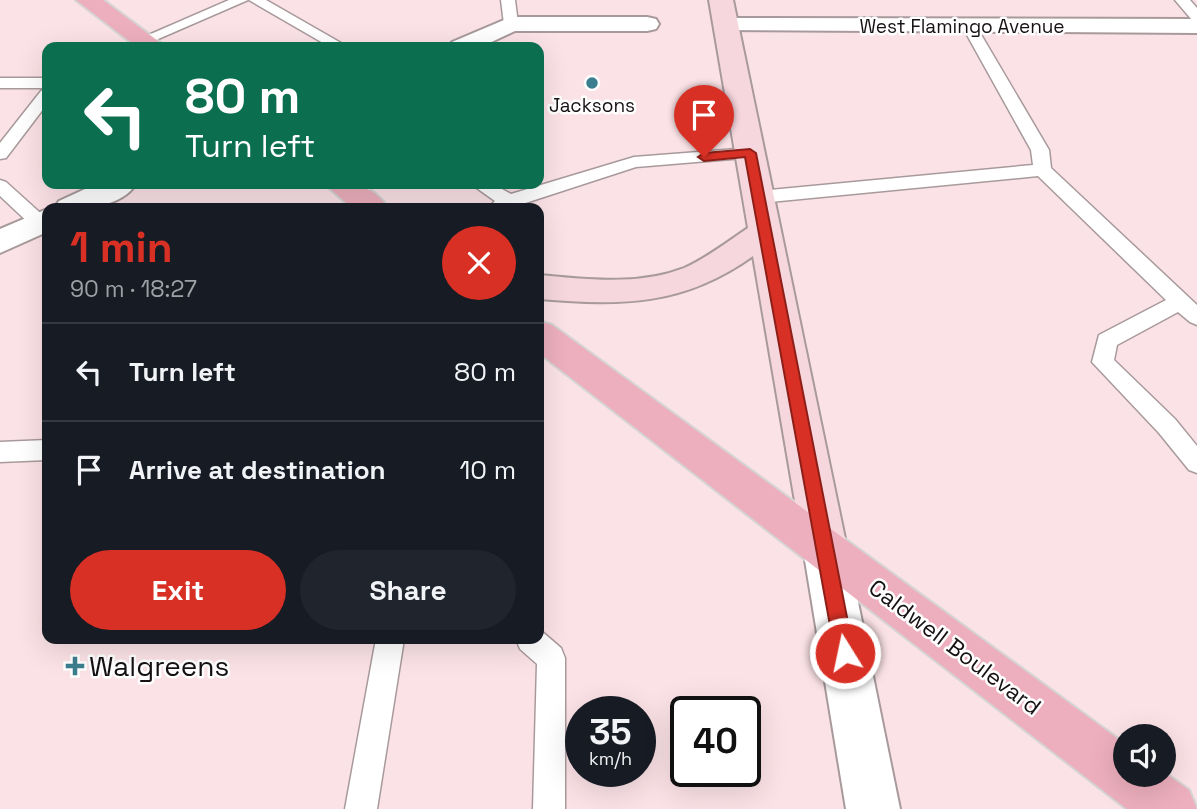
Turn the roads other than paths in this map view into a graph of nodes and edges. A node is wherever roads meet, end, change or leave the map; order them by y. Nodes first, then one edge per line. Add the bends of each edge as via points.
1 (88, 0) edge
2 (241, 0) edge
3 (256, 0) edge
4 (1182, 0) edge
5 (510, 12) edge
6 (724, 13) edge
7 (1197, 17) edge
8 (646, 24) dead end
9 (969, 26) junction
10 (1197, 26) edge
11 (144, 42) edge
12 (154, 42) edge
13 (332, 42) edge
14 (468, 42) edge
15 (0, 83) edge
16 (42, 83) edge
17 (42, 100) edge
18 (750, 153) junction
19 (0, 154) edge
20 (1042, 170) junction
21 (0, 186) edge
22 (110, 189) edge
23 (485, 189) edge
24 (759, 197) junction
25 (81, 203) edge
26 (501, 203) edge
27 (509, 203) edge
28 (42, 219) edge
29 (42, 222) edge
30 (766, 232) junction
31 (0, 242) edge
32 (544, 287) edge
33 (1179, 302) junction
34 (1197, 317) edge
35 (544, 338) edge
36 (42, 448) edge
37 (0, 452) edge
38 (1197, 463) edge
39 (825, 548) junction
40 (389, 644) edge
41 (536, 644) edge
42 (361, 809) edge
43 (549, 809) edge
44 (873, 809) edge
45 (1170, 809) edge

1 - 11 main road
2 - 12 lane
3 - 13 lane
4 - 7 lane
5 - 8 street
5 - 14 street
6 - 9 street, West Flamingo Avenue
6 - 18 main road
9 - 10 street, West Flamingo Avenue
9 - 20 lane via 1040,150
15 - 16 lane
17 - 19 lane
18 - 24 main road
18 - 27 lane via 634,162
20 - 24 lane
20 - 33 lane
21 - 28 lane
22 - 25 street
23 - 26 lane
24 - 30 main road
29 - 31 street
30 - 32 main road via 699,275 673,285 634,291
30 - 39 main road
33 - 34 lane
33 - 38 lane via 1107,341 1103,362
35 - 39 main road, Caldwell Boulevard
36 - 37 lane
39 - 44 street
39 - 45 main road, Caldwell Boulevard
40 - 42 lane
41 - 43 lane via 551,658

